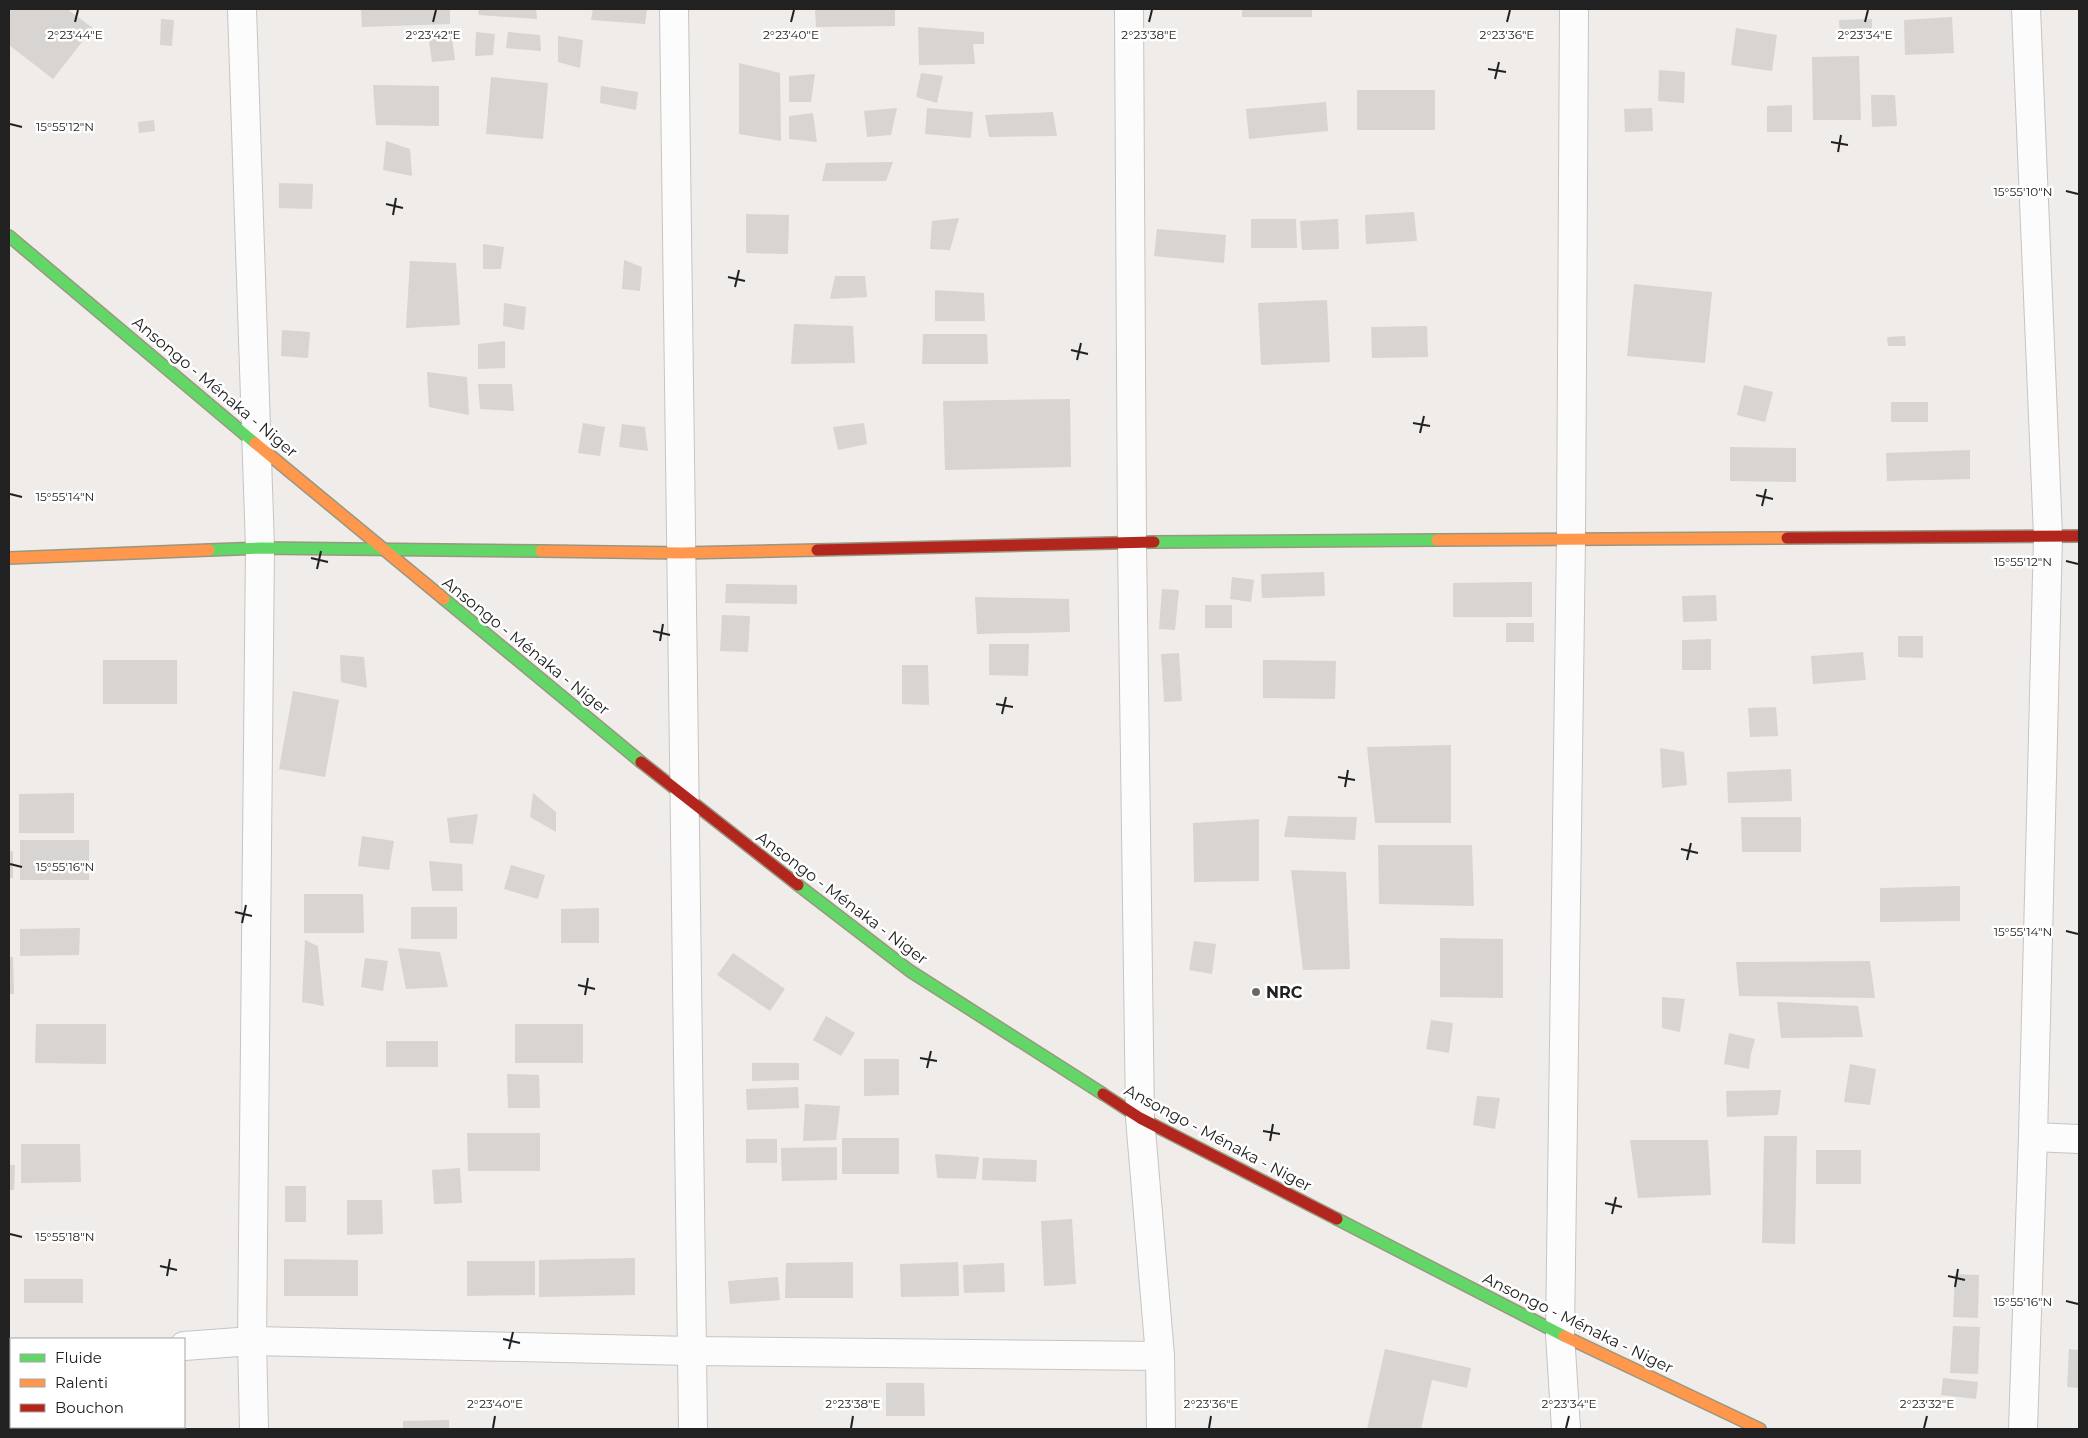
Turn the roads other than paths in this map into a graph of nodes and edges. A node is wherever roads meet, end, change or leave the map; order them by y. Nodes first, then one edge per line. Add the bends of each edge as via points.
1 (242, 9) edge
2 (674, 9) edge
3 (1129, 9) edge
4 (1574, 9) edge
5 (2026, 9) edge
6 (9, 236) edge
7 (257, 445) junction
8 (2048, 536) junction
9 (2079, 536) edge
10 (1571, 538) junction
11 (1132, 542) junction
12 (260, 548) junction
13 (383, 549) junction
14 (681, 553) junction
15 (9, 558) edge
16 (685, 798) junction
17 (1140, 1118) junction
18 (2034, 1137) junction
19 (2079, 1139) edge
20 (1560, 1334) junction
21 (252, 1341) junction
22 (185, 1346) edge
23 (691, 1351) junction
24 (1160, 1356) junction
25 (254, 1429) edge
26 (693, 1429) edge
27 (1160, 1429) edge
28 (1566, 1429) edge
29 (1760, 1429) edge
30 (2023, 1429) edge

1 - 7 street
2 - 14 street
3 - 11 street
4 - 10 street
5 - 8 street
6 - 7 main road, Ansongo - Ménaka - Niger
7 - 12 street
7 - 13 main road, Ansongo - Ménaka - Niger
8 - 9 main road
8 - 10 main road
8 - 18 street
10 - 11 main road
10 - 20 street
11 - 14 main road
11 - 17 street
12 - 13 main road
12 - 15 main road
12 - 21 street
13 - 14 main road
13 - 16 main road, Ansongo - Ménaka - Niger
14 - 16 street
16 - 17 main road, Ansongo - Ménaka - Niger via 910,971
16 - 23 street
17 - 20 main road, Ansongo - Ménaka - Niger
17 - 24 street
18 - 19 street
18 - 30 street
20 - 28 street
20 - 29 main road, Ansongo - Ménaka - Niger
21 - 22 street
21 - 23 street
21 - 25 street
23 - 24 street
23 - 26 street
24 - 27 street

